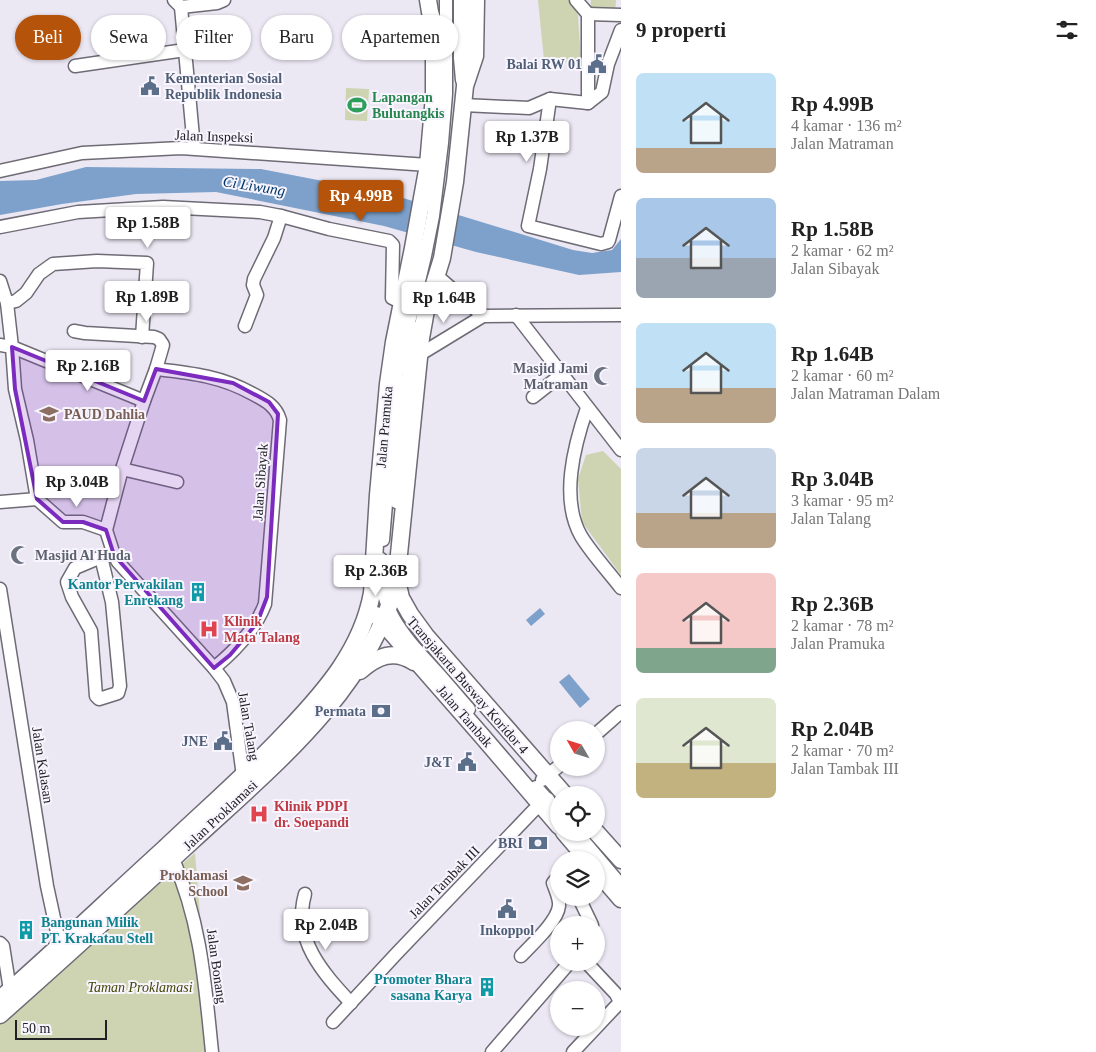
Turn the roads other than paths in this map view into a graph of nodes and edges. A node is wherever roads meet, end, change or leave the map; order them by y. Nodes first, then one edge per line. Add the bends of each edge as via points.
1 (224, 0) edge
2 (428, 0) edge
3 (436, 0) edge
4 (446, 0) edge
5 (462, 0) edge
6 (476, 0) edge
7 (576, 0) edge
8 (178, 3) edge
9 (588, 14) junction
10 (431, 15) edge
11 (436, 15) edge
12 (621, 15) edge
13 (621, 30) edge
14 (176, 51) edge
15 (186, 60) edge
16 (434, 60) edge
17 (74, 66) dead end
18 (465, 86) junction
19 (550, 99) junction
20 (593, 100) junction
21 (463, 105) junction
22 (194, 148) junction
23 (0, 171) edge
24 (430, 175) junction
25 (621, 196) edge
26 (281, 216) junction
27 (0, 227) edge
28 (419, 252) junction
29 (436, 275) junction
30 (3, 292) edge
31 (430, 294) junction
32 (402, 302) junction
33 (516, 315) junction
34 (621, 315) edge
35 (483, 316) junction
36 (245, 326) dead end
37 (74, 331) dead end
38 (142, 336) junction
39 (6, 346) edge
40 (419, 355) junction
41 (156, 369) junction
42 (562, 375) junction
43 (532, 397) dead end
44 (144, 401) junction
45 (587, 408) junction
46 (621, 450) edge
47 (122, 469) junction
48 (177, 482) dead end
49 (37, 499) junction
50 (0, 502) edge
51 (106, 530) junction
52 (108, 556) junction
53 (621, 588) edge
54 (0, 589) edge
55 (392, 594) junction
56 (369, 608) junction
57 (115, 646) junction
58 (94, 657) junction
59 (420, 665) junction
60 (214, 668) junction
61 (349, 681) junction
62 (621, 712) edge
63 (605, 726) edge
64 (543, 780) edge
65 (246, 782) junction
66 (550, 791) edge
67 (550, 791) edge
68 (550, 801) edge
69 (574, 841) edge
70 (585, 851) edge
71 (173, 859) junction
72 (605, 865) edge
73 (605, 869) edge
74 (621, 872) edge
75 (605, 873) edge
76 (621, 885) edge
77 (305, 894) dead end
78 (621, 900) edge
79 (559, 906) edge
80 (0, 943) edge
81 (60, 946) junction
82 (521, 956) dead end
83 (562, 971) edge
84 (594, 971) edge
85 (5, 995) edge
86 (351, 1003) junction
87 (0, 1015) edge
88 (333, 1022) dead end
89 (212, 1052) edge
90 (492, 1052) edge
91 (573, 1052) edge

1 - 8 street via 217,3
2 - 10 main road
3 - 11 main road
4 - 24 street via 446,94
5 - 18 main road
6 - 18 main road via 475,56
7 - 9 street
9 - 12 street
9 - 20 street
13 - 20 street via 608,64 604,87
14 - 17 street
15 - 22 street
16 - 24 main road, Jalan Pramuka
18 - 21 main road, Jalan Pramuka
19 - 20 street
19 - 21 street via 529,108
19 - 25 street via 528,226 606,243
21 - 29 main road, Jalan Pramuka via 455,182
22 - 23 street, Jalan Inspeksi via 82,153
22 - 24 street, Jalan Inspeksi
24 - 28 main road, Jalan Pramuka
26 - 27 street via 163,207 78,212
26 - 32 street via 394,245 392,298
26 - 36 street via 254,279 257,295
28 - 32 main road, Jalan Pramuka
28 - 55 street, Transjakarta Busway Koridor 4 via 397,372 381,565 381,579
29 - 31 main road, Jalan Pramuka
29 - 35 street
30 - 38 street via 16,301 39,274 53,264 97,260 147,263
30 - 39 street
31 - 40 main road, Jalan Pramuka
31 - 55 street, Transjakarta Busway Koridor 4 via 410,357 392,556
32 - 56 main road, Jalan Pramuka via 388,384
33 - 34 street
33 - 35 street
33 - 42 street
35 - 40 street
37 - 38 street
38 - 41 street via 162,342
39 - 44 street
39 - 49 street
40 - 55 main road, Jalan Pramuka
41 - 44 street
41 - 60 street, Jalan Sibayak via 211,376 233,383 269,402 280,420 265,604 257,623 230,655
42 - 43 street
42 - 45 street
44 - 47 street
45 - 46 street
45 - 53 street via 571,468 572,508 582,536
47 - 48 street
47 - 51 street
49 - 50 street
49 - 51 street via 63,522 83,522
51 - 52 street, Jalan Talang
52 - 57 street
52 - 58 street via 75,568 67,582 91,631
52 - 60 street, Jalan Talang
54 - 81 street, Jalan Kalasan via 47,886
55 - 56 main road, Jalan Tambak
55 - 59 main road, Jalan Tambak
55 - 61 main road, Jalan Proklamasi via 366,654
55 - 64 street, Transjakarta Busway Koridor 4 via 408,642
55 - 64 main road, Jalan Tambak via 399,590 404,605 426,636
56 - 65 main road, Jalan Proklamasi via 354,646 325,689
57 - 58 street via 97,652
57 - 58 street via 118,694 99,699 96,696
59 - 61 main road via 402,655 385,655 368,664
59 - 64 main road, Jalan Tambak
60 - 65 street, Jalan Talang via 233,702
61 - 65 main road, Jalan Proklamasi via 315,722
62 - 63 street
64 - 66 main road, Jalan Tambak
64 - 67 main road, Jalan Tambak
65 - 71 main road, Jalan Proklamasi
65 - 81 main road, Jalan Proklamasi
68 - 86 street, Jalan Tambak III
69 - 70 main road
71 - 87 main road, Jalan Proklamasi
71 - 89 street, Jalan Bonang via 198,933
72 - 74 street
73 - 76 street
75 - 78 main road
77 - 86 street via 302,906 306,943 317,962
79 - 82 street via 552,922
80 - 85 street via 3,946
81 - 85 main road, Jalan Proklamasi
83 - 90 street
84 - 91 street via 620,1002
86 - 88 street, Jalan Tambak III

